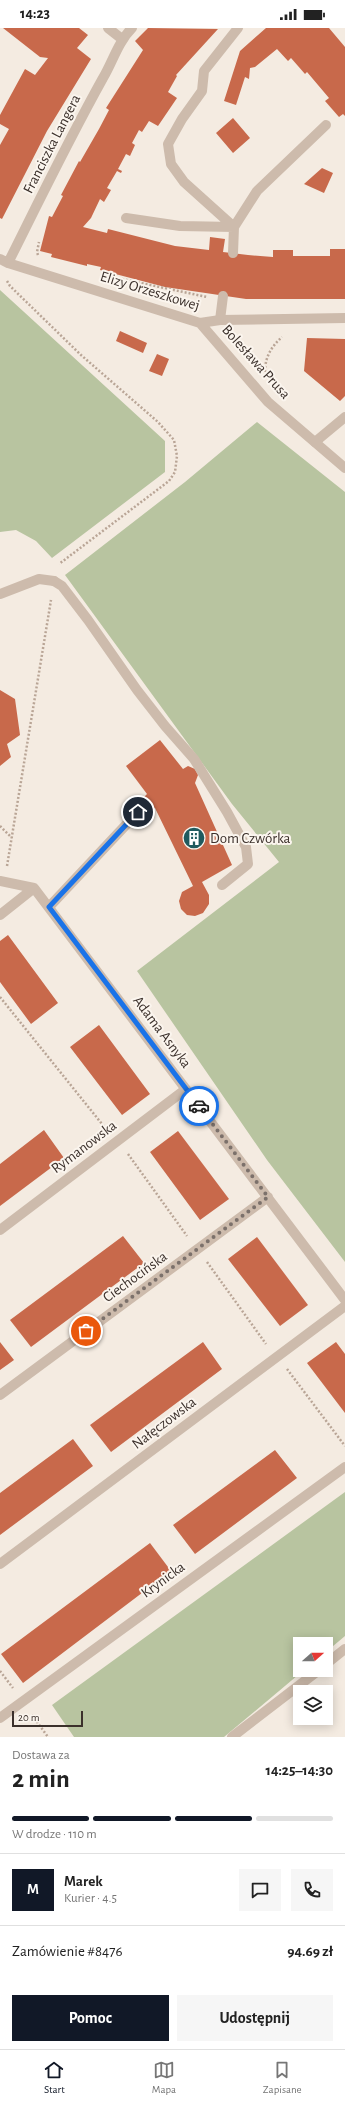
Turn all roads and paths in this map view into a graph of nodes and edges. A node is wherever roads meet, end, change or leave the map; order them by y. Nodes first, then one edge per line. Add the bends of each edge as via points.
1 (108, 28) edge
2 (132, 28) edge
3 (238, 28) edge
4 (122, 39) junction
5 (326, 125) dead end
6 (126, 218) dead end
7 (234, 227) junction
8 (233, 253) dead end
9 (4, 261) edge
10 (10, 286) dead end
11 (223, 296) dead end
12 (345, 318) edge
13 (220, 320) junction
14 (200, 322) junction
15 (286, 335) dead end
16 (266, 374) dead end
17 (345, 417) edge
18 (315, 442) junction
19 (345, 468) edge
20 (56, 566) dead end
21 (0, 594) edge
22 (50, 609) dead end
23 (138, 812) dead end
24 (0, 826) edge
25 (12, 838) junction
26 (2, 881) edge
27 (222, 885) dead end
28 (34, 888) junction
29 (49, 907) junction
30 (0, 915) edge
31 (0, 997) edge
32 (186, 1089) junction
33 (116, 1141) junction
34 (268, 1197) junction
35 (0, 1230) edge
36 (197, 1249) junction
37 (345, 1300) edge
38 (345, 1306) edge
39 (276, 1358) junction
40 (0, 1395) edge
41 (345, 1446) edge
42 (345, 1467) edge
43 (0, 1564) edge
44 (345, 1649) edge
45 (333, 1658) edge
46 (310, 1677) edge
47 (0, 1718) edge
48 (232, 1737) edge

1 - 4 street
2 - 4 street, Franciszka Langera
3 - 7 street via 204,71 202,90 168,144 171,164 184,182
4 - 9 street, Franciszka Langera via 112,63
5 - 7 street via 257,191
6 - 7 street via 180,226
7 - 8 street
9 - 14 street, Elizy Orzeszkowej
10 - 20 path via 81,355 158,422 174,440 177,456 175,472 169,481
11 - 13 street
12 - 13 street, Elizy Orzeszkowej
13 - 14 street, Elizy Orzeszkowej
14 - 18 street, Bolesława Prusa via 268,402
15 - 16 path via 273,345 265,363
17 - 18 street
18 - 19 street, Bolesława Prusa
21 - 27 street via 39,579 54,580 62,586 88,620 142,696 194,759 246,847 248,864
22 - 25 path
23 - 29 street
24 - 25 path
25 - 26 path
26 - 28 street
28 - 29 street, Adama Asnyka
28 - 30 street
29 - 32 street, Adama Asnyka
31 - 33 path
32 - 33 street, Rymanowska
32 - 34 street, Adama Asnyka
33 - 35 street, Rymanowska
33 - 36 path
34 - 36 street, Ciechocińska
34 - 37 street, Adama Asnyka
36 - 39 path
36 - 40 street, Ciechocińska
38 - 39 street, Nałęczowska
39 - 41 path
39 - 43 street, Nałęczowska
42 - 47 street, Krynicka
44 - 45 street
46 - 48 street

